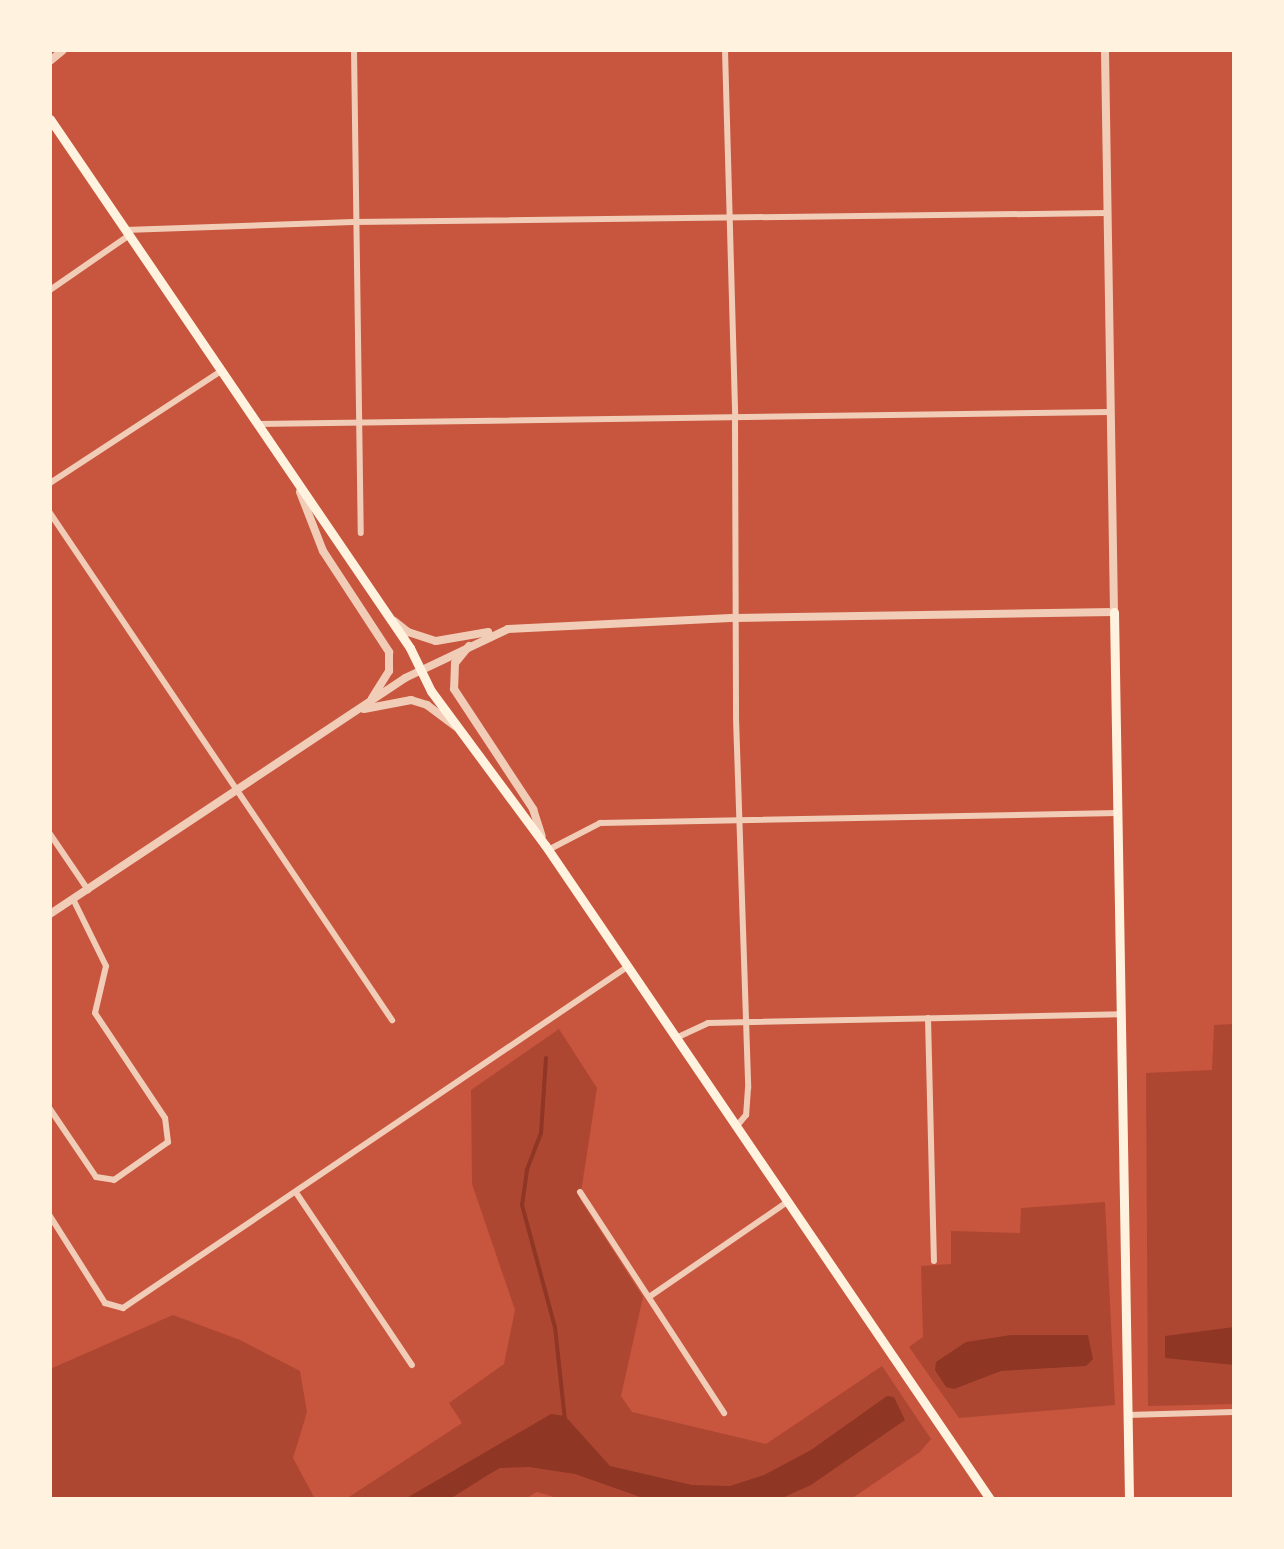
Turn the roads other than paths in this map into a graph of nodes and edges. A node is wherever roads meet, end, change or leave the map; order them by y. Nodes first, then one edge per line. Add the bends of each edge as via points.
1 (63, 50) edge
2 (354, 50) edge
3 (725, 50) edge
4 (1106, 50) edge
5 (50, 62) edge
6 (50, 119) edge
7 (1107, 213) junction
8 (729, 218) junction
9 (353, 222) junction
10 (126, 233) junction
11 (50, 290) edge
12 (221, 371) junction
13 (1110, 412) junction
14 (735, 417) junction
15 (257, 424) junction
16 (360, 424) junction
17 (297, 483) junction
18 (50, 484) edge
19 (50, 513) edge
20 (361, 534) dead end
21 (1114, 612) junction
22 (389, 617) junction
23 (736, 618) junction
24 (508, 629) junction
25 (472, 642) junction
26 (422, 671) junction
27 (362, 708) junction
28 (457, 728) junction
29 (241, 790) junction
30 (1118, 813) junction
31 (740, 821) junction
32 (50, 834) edge
33 (546, 848) junction
34 (88, 890) junction
35 (74, 899) junction
36 (50, 914) edge
37 (627, 967) junction
38 (1121, 1014) junction
39 (928, 1018) junction
40 (392, 1020) dead end
41 (744, 1021) junction
42 (676, 1038) junction
43 (50, 1109) edge
44 (736, 1127) junction
45 (580, 1192) dead end
46 (296, 1194) junction
47 (787, 1202) junction
48 (50, 1216) edge
49 (934, 1261) dead end
50 (648, 1297) junction
51 (412, 1365) dead end
52 (1234, 1412) edge
53 (724, 1413) dead end
54 (1127, 1415) junction
55 (990, 1499) edge
56 (1128, 1499) edge

1 - 5 street
2 - 9 street
3 - 8 street
4 - 7 street
6 - 10 main road
7 - 8 street
7 - 13 street
8 - 9 street
8 - 14 street
9 - 10 street
9 - 16 street
10 - 11 street
10 - 12 main road
12 - 15 main road
12 - 18 street
13 - 14 street
13 - 21 street
14 - 16 street
14 - 23 street
15 - 16 street
15 - 17 main road
16 - 20 street
17 - 22 main road
17 - 27 street via 323,551 389,652 389,672
19 - 29 street
21 - 23 street
21 - 30 main road
22 - 24 street via 436,641
22 - 26 main road
23 - 24 street
23 - 31 street
24 - 25 street
25 - 26 street
25 - 33 street via 455,662 454,689 533,809
26 - 27 street
26 - 28 main road
27 - 28 street via 411,700
27 - 29 street
28 - 33 main road
29 - 34 street
29 - 40 street
30 - 31 street
30 - 38 main road
31 - 33 street via 600,823
31 - 41 street
32 - 34 street
33 - 37 main road
34 - 35 street
35 - 36 street
35 - 43 street via 106,966 95,1014 168,1125 163,1150 114,1180 96,1177
37 - 42 main road
37 - 46 street
38 - 39 street
38 - 54 main road
39 - 41 street
39 - 49 street
41 - 42 street via 708,1023
41 - 44 street via 747,1110
42 - 44 main road
44 - 47 main road
45 - 50 street
46 - 48 street via 118,1309 105,1302
46 - 51 street
47 - 50 street
47 - 55 main road
50 - 53 street
52 - 54 street
54 - 56 main road

